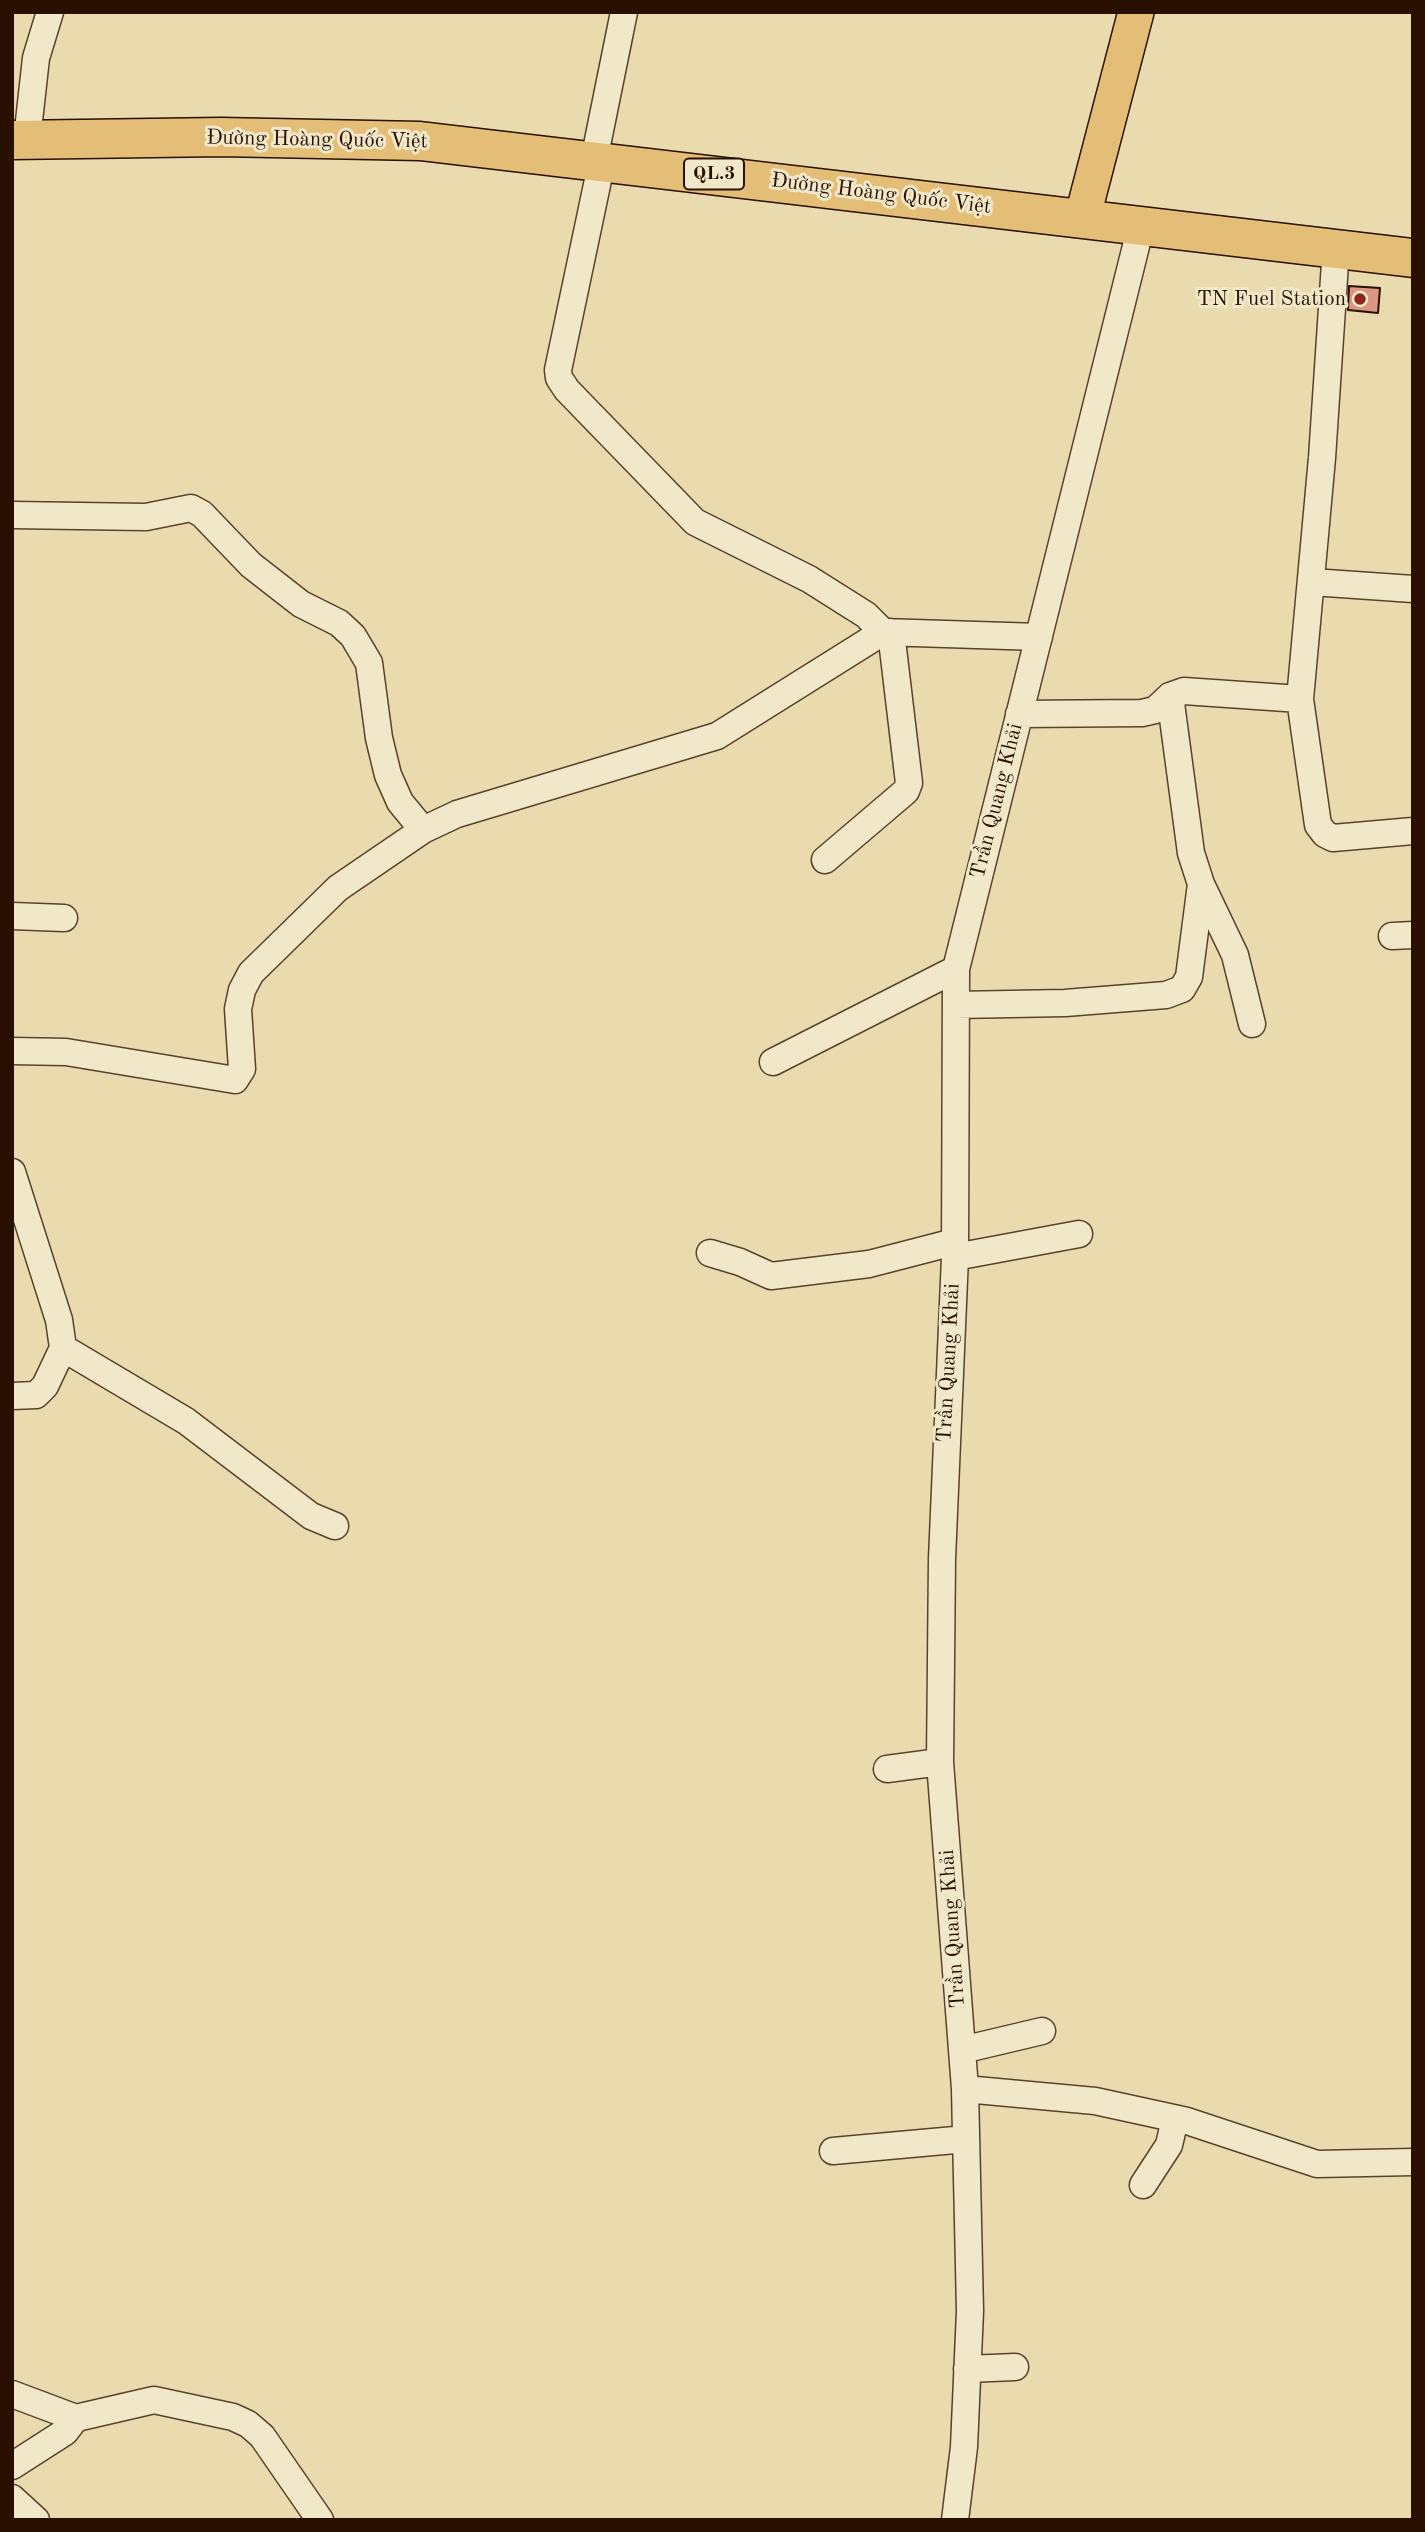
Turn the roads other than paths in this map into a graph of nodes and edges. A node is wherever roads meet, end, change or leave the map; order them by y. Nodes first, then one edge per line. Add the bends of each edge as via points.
1 (50, 12) edge
2 (624, 12) edge
3 (1136, 12) edge
4 (20, 139) edge
5 (598, 160) junction
6 (1082, 219) junction
7 (1141, 226) junction
8 (1336, 248) junction
9 (1413, 258) edge
10 (12, 515) edge
11 (1312, 582) junction
12 (1413, 589) edge
13 (887, 632) junction
14 (1039, 637) junction
15 (1170, 696) junction
16 (1300, 699) junction
17 (1018, 714) junction
18 (423, 830) junction
19 (1413, 831) edge
20 (825, 860) dead end
21 (1200, 884) junction
22 (12, 916) edge
23 (64, 918) dead end
24 (956, 969) junction
25 (956, 1005) junction
26 (1252, 1024) dead end
27 (12, 1051) edge
28 (773, 1062) dead end
29 (12, 1172) edge
30 (1079, 1234) dead end
31 (955, 1250) junction
32 (710, 1254) dead end
33 (62, 1348) junction
34 (12, 1396) edge
35 (335, 1526) dead end
36 (940, 1762) junction
37 (887, 1769) dead end
38 (1042, 2031) dead end
39 (962, 2050) junction
40 (965, 2090) junction
41 (1175, 2119) junction
42 (966, 2139) junction
43 (833, 2151) dead end
44 (1413, 2162) edge
45 (1143, 2185) dead end
46 (1016, 2367) dead end
47 (967, 2369) junction
48 (12, 2394) edge
49 (76, 2418) junction
50 (12, 2466) edge
51 (12, 2498) edge
52 (36, 2520) edge
53 (320, 2520) edge
54 (955, 2520) edge

1 - 4 street
2 - 5 street
3 - 6 main road
4 - 5 highway, Đường Hoàng Quốc Việt / QL.3 via 420,141
5 - 6 highway, Đường Hoàng Quốc Việt / QL.3
5 - 13 street via 558,370 563,384 695,522 809,579
6 - 7 highway, Đường Hoàng Quốc Việt / QL.3
7 - 8 highway, Đường Hoàng Quốc Việt / QL.3
7 - 14 street, Trần Quang Khải
8 - 9 highway, Đường Hoàng Quốc Việt / QL.3
8 - 11 street
10 - 18 street via 146,517 191,508 202,514 251,565 353,636 369,663 388,775 400,802
11 - 12 street
11 - 16 street
13 - 14 street
13 - 18 street via 717,736 487,804
13 - 20 street via 909,783 906,791
14 - 17 street, Trần Quang Khải
15 - 16 street via 1184,691
15 - 17 street via 1155,710 1142,713
15 - 21 street via 1191,853
16 - 19 street via 1318,825 1325,834 1333,838
17 - 24 street, Trần Quang Khải
18 - 27 street via 324,900 251,973 238,1009 242,1069 235,1080 65,1052
21 - 25 street via 1189,977 1182,989 1166,995 1065,1003
21 - 26 street via 1235,955
22 - 23 street
24 - 25 street, Trần Quang Khải
24 - 28 street
25 - 31 street, Trần Quang Khải
29 - 33 street via 59,1320
30 - 31 street
31 - 32 street via 771,1276
31 - 36 street, Trần Quang Khải via 942,1559
33 - 34 street via 45,1386 36,1395
33 - 35 street via 186,1421 311,1516
36 - 37 street
36 - 39 street, Trần Quang Khải
38 - 39 street
39 - 40 street, Trần Quang Khải
40 - 41 street via 1079,2098
40 - 42 street, Trần Quang Khải
41 - 44 street via 1317,2164
41 - 45 street via 1169,2144
42 - 43 street
42 - 47 street, Trần Quang Khải
46 - 47 street
47 - 54 street, Trần Quang Khải
48 - 49 street
49 - 50 street via 65,2432
49 - 53 street via 155,2400 233,2417 262,2436
51 - 52 street

